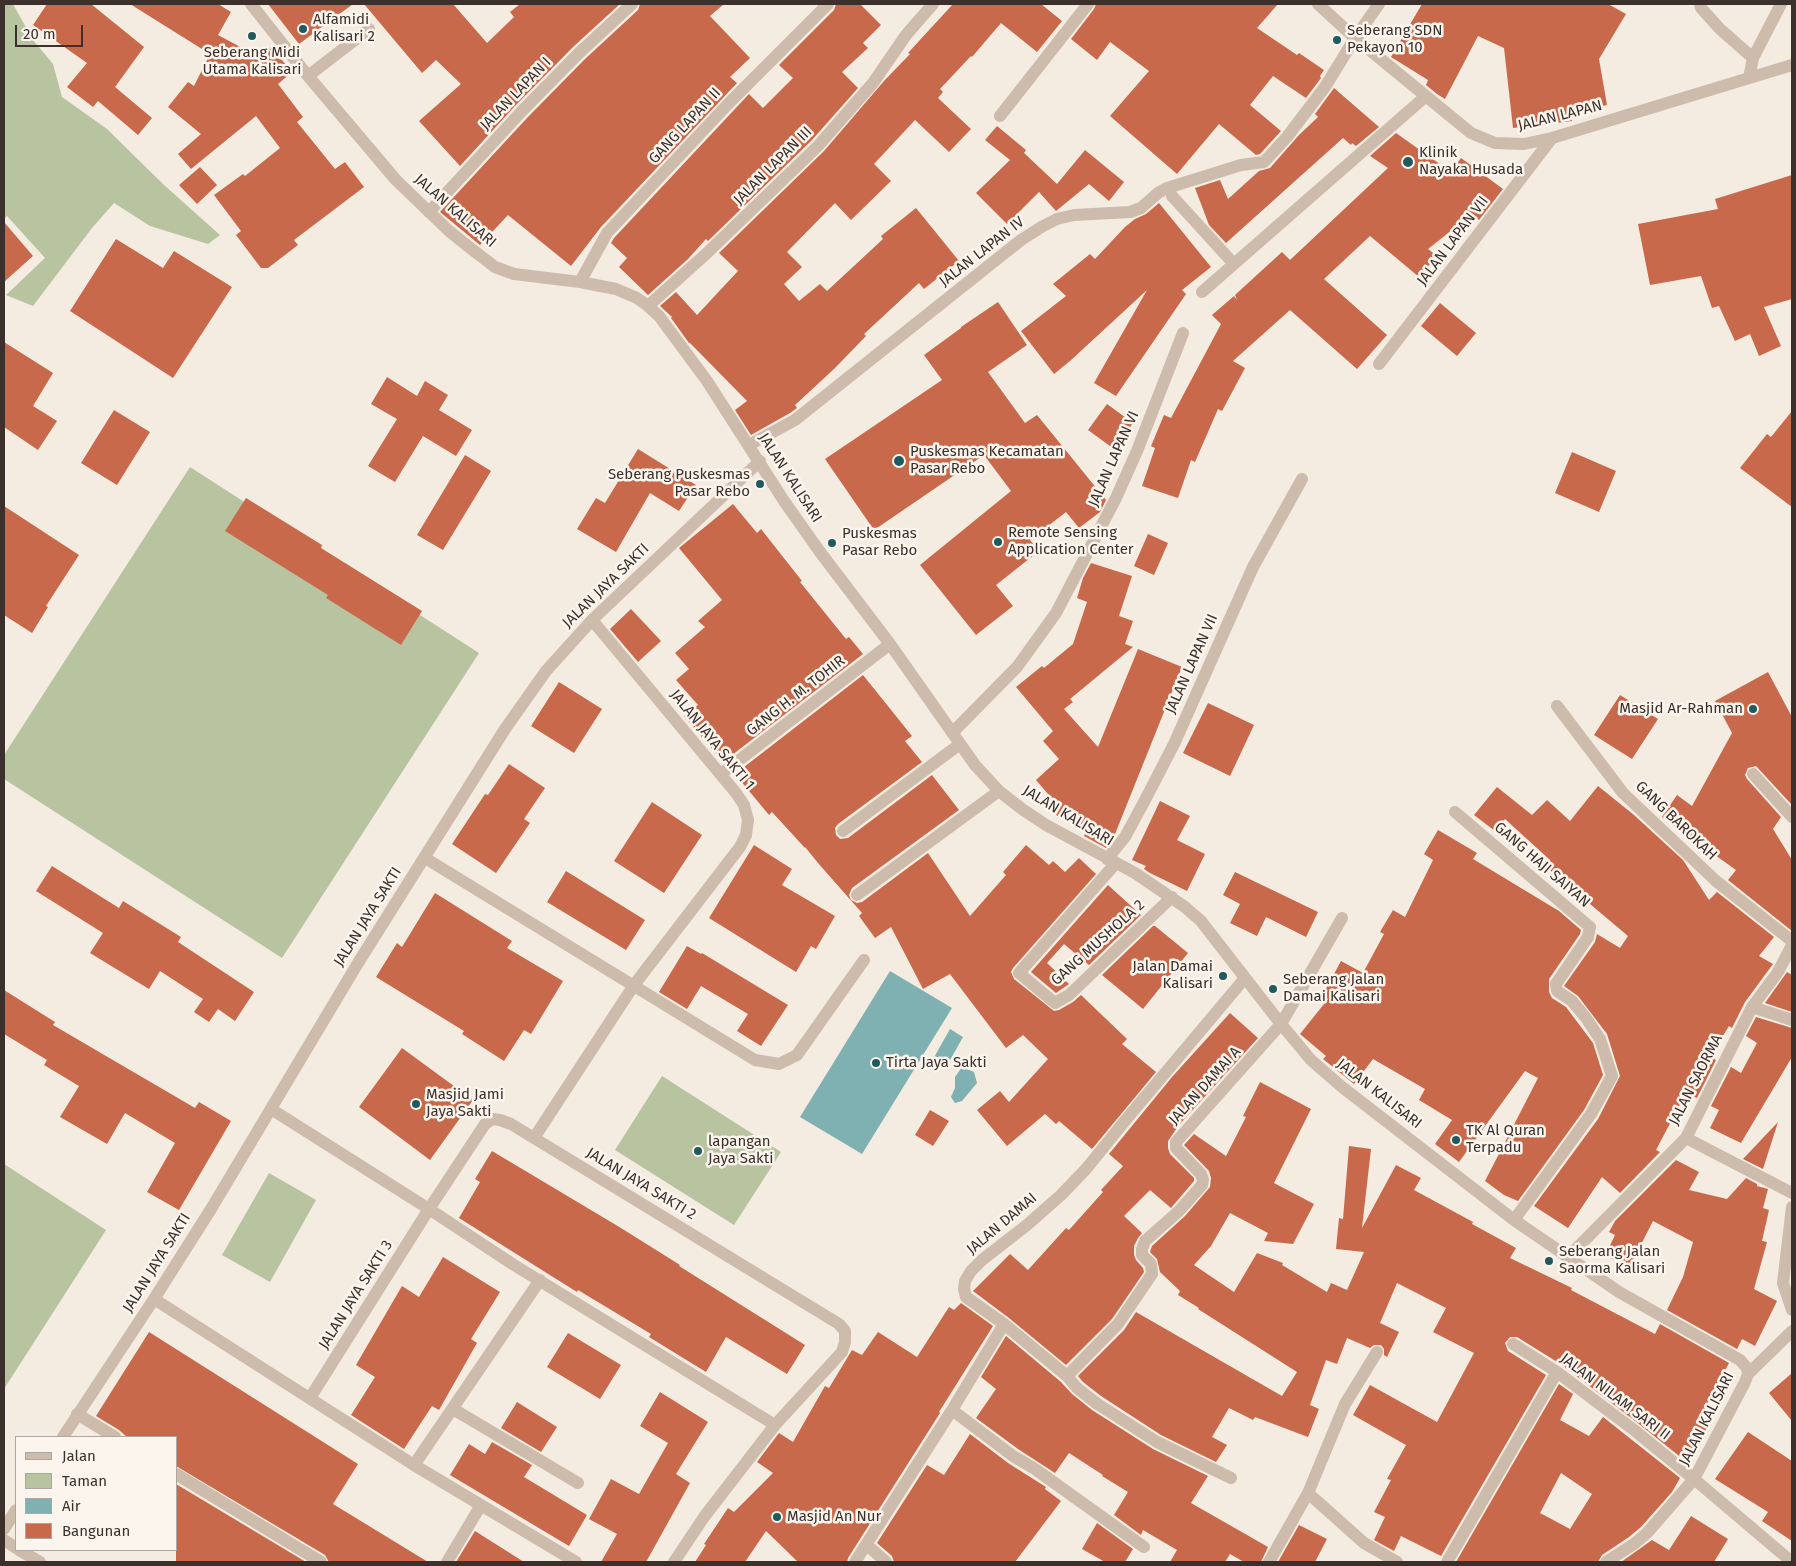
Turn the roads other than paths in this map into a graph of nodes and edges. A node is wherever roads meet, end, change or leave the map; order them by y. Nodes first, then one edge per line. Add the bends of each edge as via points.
1 (250, 4) edge
2 (632, 4) edge
3 (828, 4) edge
4 (933, 4) edge
5 (1088, 4) edge
6 (1318, 4) edge
7 (1379, 4) edge
8 (1700, 4) edge
9 (1781, 4) edge
10 (369, 29) dead end
11 (1355, 38) junction
12 (1753, 58) junction
13 (1792, 65) edge
14 (308, 76) junction
15 (1749, 78) junction
16 (1426, 96) junction
17 (1000, 116) dead end
18 (1552, 138) junction
19 (1172, 196) dead end
20 (429, 212) junction
21 (1234, 264) junction
22 (580, 282) junction
23 (1202, 292) dead end
24 (648, 306) junction
25 (1183, 333) dead end
26 (1379, 364) dead end
27 (749, 445) junction
28 (760, 461) junction
29 (1302, 479) dead end
30 (592, 620) junction
31 (890, 644) junction
32 (1556, 706) dead end
33 (952, 732) junction
34 (960, 744) junction
35 (721, 774) junction
36 (1753, 774) dead end
37 (998, 790) junction
38 (1455, 812) dead end
39 (1792, 817) edge
40 (843, 832) dead end
41 (425, 858) junction
42 (1112, 861) junction
43 (857, 895) dead end
44 (1172, 897) junction
45 (1342, 918) dead end
46 (1792, 941) edge
47 (1792, 945) edge
48 (864, 960) dead end
49 (1245, 978) junction
50 (634, 985) junction
51 (1752, 1007) junction
52 (1792, 1020) edge
53 (1281, 1024) junction
54 (271, 1109) junction
55 (534, 1138) junction
56 (1686, 1138) junction
57 (1792, 1193) edge
58 (1792, 1207) edge
59 (429, 1209) junction
60 (1514, 1220) junction
61 (1567, 1258) junction
62 (540, 1280) junction
63 (154, 1299) junction
64 (1792, 1310) edge
65 (1004, 1324) junction
66 (1792, 1331) edge
67 (1513, 1344) dead end
68 (1377, 1352) dead end
69 (1558, 1372) junction
70 (1748, 1374) junction
71 (1067, 1376) junction
72 (310, 1398) junction
73 (453, 1410) junction
74 (952, 1410) junction
75 (77, 1414) junction
76 (775, 1426) junction
77 (63, 1436) edge
78 (113, 1436) edge
79 (414, 1465) junction
80 (178, 1475) edge
81 (1231, 1478) dead end
82 (1694, 1480) junction
83 (578, 1483) dead end
84 (1308, 1494) junction
85 (481, 1506) junction
86 (15, 1512) edge
87 (4, 1529) edge
88 (4, 1540) edge
89 (867, 1546) junction
90 (15, 1547) edge
91 (1144, 1547) dead end
92 (21, 1551) edge
93 (40, 1562) edge
94 (321, 1562) edge
95 (446, 1562) edge
96 (576, 1562) edge
97 (674, 1562) edge
98 (855, 1562) edge
99 (886, 1562) edge
100 (1269, 1562) edge
101 (1397, 1562) edge
102 (1447, 1562) edge
103 (1606, 1562) edge
104 (1792, 1562) edge

1 - 14 street, JALAN KALISARI
2 - 20 street, JALAN LAPAN I via 527,106
3 - 22 street, GANG LAPAN II via 607,233
4 - 24 street, JALAN LAPAN III via 906,35 873,83 818,146
5 - 17 street
6 - 11 street, JALAN LAPAN
7 - 11 street, JALAN LAPAN IV
8 - 12 street via 1720,28
9 - 12 street
10 - 14 street
11 - 16 street, JALAN LAPAN
11 - 27 street, JALAN LAPAN IV via 1325,87 1264,162 1241,165 1167,188 1141,208 1130,212 1074,215 1043,226 1021,240 795,420
12 - 15 street
13 - 15 street, JALAN LAPAN
14 - 20 street, JALAN KALISARI via 396,180
15 - 18 street, JALAN LAPAN
16 - 18 street, JALAN LAPAN via 1484,140 1514,144
16 - 21 street
18 - 26 street, JALAN LAPAN VII
19 - 21 street
20 - 22 street, JALAN KALISARI via 469,247 506,272
21 - 23 street
22 - 24 street, JALAN KALISARI via 616,289
24 - 27 street, JALAN KALISARI via 707,381
25 - 33 street, JALAN LAPAN VI via 1116,498 1056,613 1017,667
27 - 28 street, JALAN KALISARI
28 - 30 street, JALAN JAYA SAKTI
28 - 31 street, JALAN KALISARI via 800,524
29 - 42 street, JALAN LAPAN VII via 1253,567 1174,744
30 - 35 street, JALAN JAYA SAKTI 1
30 - 41 street, JALAN JAYA SAKTI via 535,685
31 - 33 street, JALAN KALISARI
31 - 35 street, GANG H. M. TOHIR
32 - 46 street, GANG BAROKAH via 1622,793 1716,881
33 - 34 street, JALAN KALISARI
34 - 37 street, JALAN KALISARI
34 - 40 street
35 - 50 street, JALAN JAYA SAKTI 1 via 744,805 748,820 746,835
36 - 39 street
37 - 42 street, JALAN KALISARI via 1046,824
37 - 43 street
38 - 60 street, GANG HAJI SAIYAN via 1590,927 1588,937 1556,984 1557,991 1572,1001 1600,1039 1612,1076 1591,1114
41 - 50 street
41 - 54 street, JALAN JAYA SAKTI
42 - 44 street, JALAN KALISARI
42 - 44 street, GANG MUSHOLA 2 via 1019,973 1055,1003 1070,995
44 - 49 street, JALAN KALISARI via 1200,921
45 - 53 street
47 - 51 street, JALAN SAORMA via 1778,972
48 - 50 street via 797,1055 779,1064 755,1060
49 - 53 street, JALAN KALISARI
49 - 65 street, JALAN DAMAI via 1061,1196 971,1271 965,1281 966,1297
50 - 55 street, JALAN JAYA SAKTI 1
51 - 52 street
51 - 56 street, JALAN SAORMA
53 - 60 street, JALAN KALISARI via 1311,1060 1336,1082
53 - 71 street, JALAN DAMAI A via 1176,1142 1176,1148 1201,1174 1202,1185 1145,1241 1142,1255 1151,1264 1152,1274 1118,1324
54 - 59 street
54 - 63 street, JALAN JAYA SAKTI
55 - 59 street, JALAN JAYA SAKTI 2 via 511,1124 492,1119 485,1124
55 - 76 street, JALAN JAYA SAKTI 2 via 839,1324 845,1331 846,1342 842,1352
56 - 57 street
56 - 61 street, JALAN SAORMA
58 - 64 street via 1783,1283
59 - 62 street
59 - 72 street, JALAN JAYA SAKTI 3
60 - 61 street, JALAN KALISARI
61 - 70 street, JALAN KALISARI via 1619,1292 1740,1360
62 - 73 street
62 - 76 street
63 - 72 street
63 - 75 street, JALAN JAYA SAKTI
65 - 71 street
65 - 74 street
66 - 70 street
67 - 69 street, JALAN NILAM SARI II
68 - 84 street via 1345,1404
69 - 82 street, JALAN NILAM SARI II
69 - 102 street
70 - 82 street, JALAN KALISARI
71 - 81 street via 1096,1403 1157,1442
72 - 79 street
73 - 79 street
73 - 83 street
74 - 89 street
74 - 91 street
75 - 77 street, JALAN JAYA SAKTI
75 - 78 street
76 - 97 street via 704,1517
79 - 85 street
80 - 94 street
82 - 103 street via 1647,1533
82 - 104 street, JALAN KALISARI
84 - 100 street
84 - 101 street via 1364,1543
85 - 95 street
85 - 96 street
86 - 87 street
88 - 90 street
89 - 98 street
89 - 99 street
92 - 93 street

